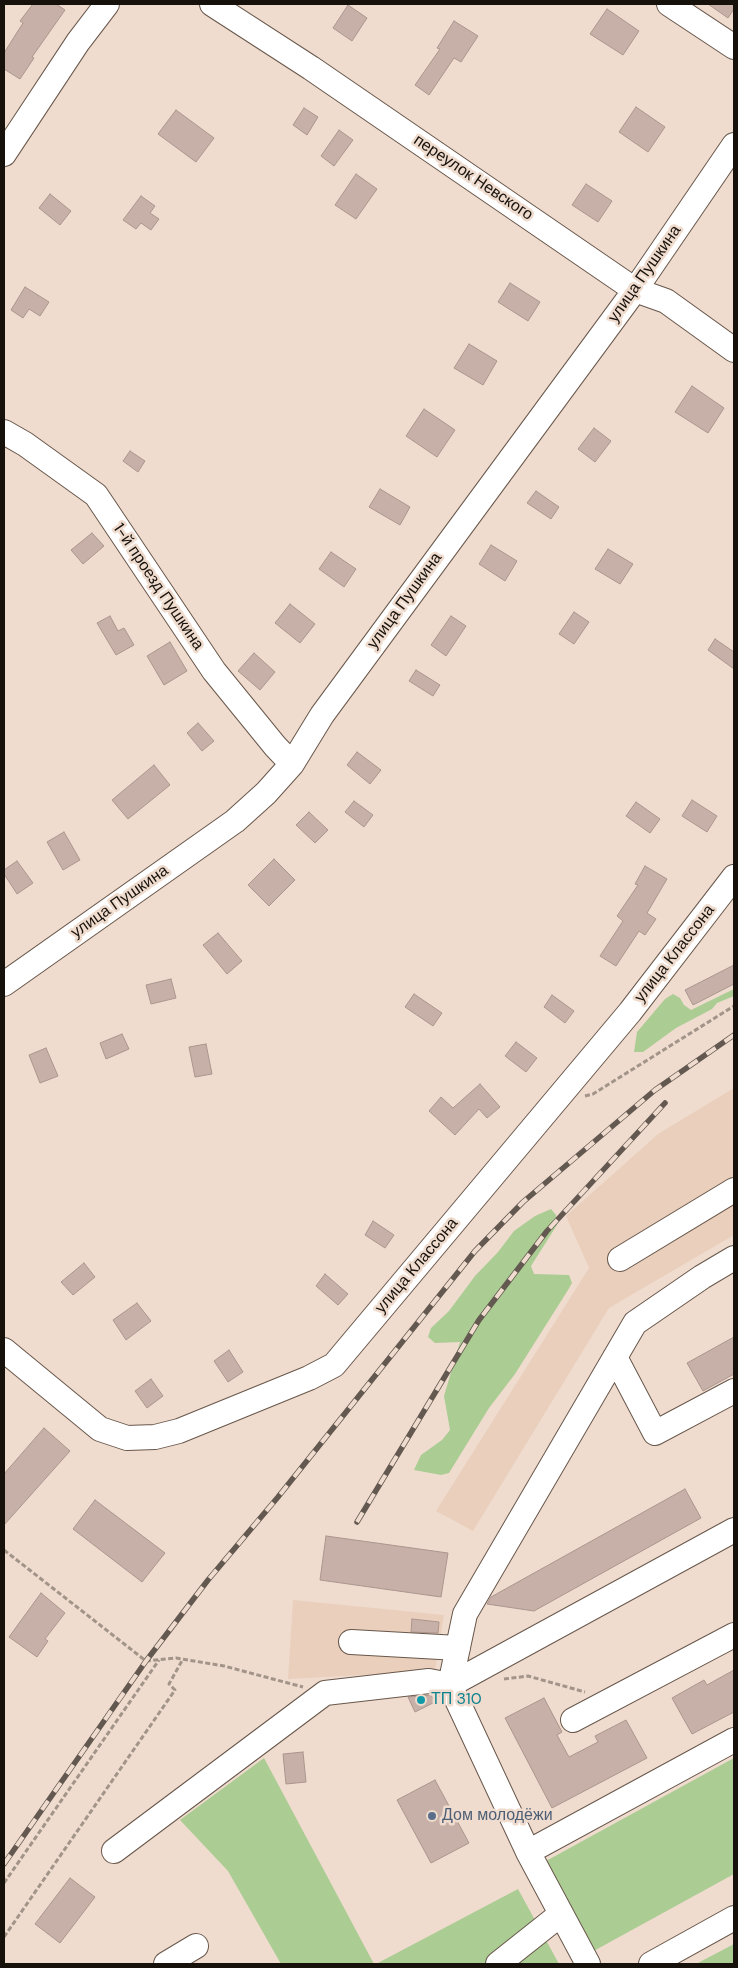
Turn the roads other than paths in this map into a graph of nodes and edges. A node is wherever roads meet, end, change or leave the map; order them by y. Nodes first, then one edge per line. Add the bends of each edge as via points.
1 (107, 4) edge
2 (212, 4) edge
3 (669, 4) edge
4 (734, 47) edge
5 (734, 145) edge
6 (4, 154) edge
7 (635, 290) junction
8 (734, 350) edge
9 (4, 432) edge
10 (292, 764) junction
11 (734, 876) edge
12 (4, 984) edge
13 (734, 1190) edge
14 (734, 1258) edge
15 (620, 1259) dead end
16 (4, 1350) edge
17 (615, 1357) junction
18 (734, 1390) edge
19 (734, 1530) edge
20 (734, 1635) edge
21 (351, 1642) dead end
22 (458, 1648) junction
23 (450, 1685) junction
24 (573, 1720) dead end
25 (734, 1740) edge
26 (114, 1851) dead end
27 (528, 1852) junction
28 (561, 1914) junction
29 (734, 1918) edge
30 (196, 1946) dead end
31 (166, 1964) edge
32 (498, 1964) edge
33 (588, 1964) edge
34 (651, 1964) edge

1 - 6 street
2 - 7 street, переулок Невского
3 - 4 street
5 - 7 street, улица Пушкина
7 - 8 street, переулок Невского via 666,301
7 - 10 street, улица Пушкина via 403,602 322,715
9 - 10 street, 1-й проезд Пушкина via 96,496 214,671
10 - 12 street, улица Пушкина via 235,820
11 - 16 street, улица Классона via 630,1012 334,1365 179,1431 155,1437 127,1438 100,1429
13 - 15 street
14 - 17 street via 635,1323
17 - 18 street via 655,1433
17 - 22 street via 465,1614
19 - 23 street
20 - 24 street
21 - 22 street
22 - 23 street
23 - 26 street via 429,1681 325,1693
23 - 27 street
25 - 27 street
27 - 28 street
28 - 32 street
28 - 33 street
29 - 34 street
30 - 31 street

